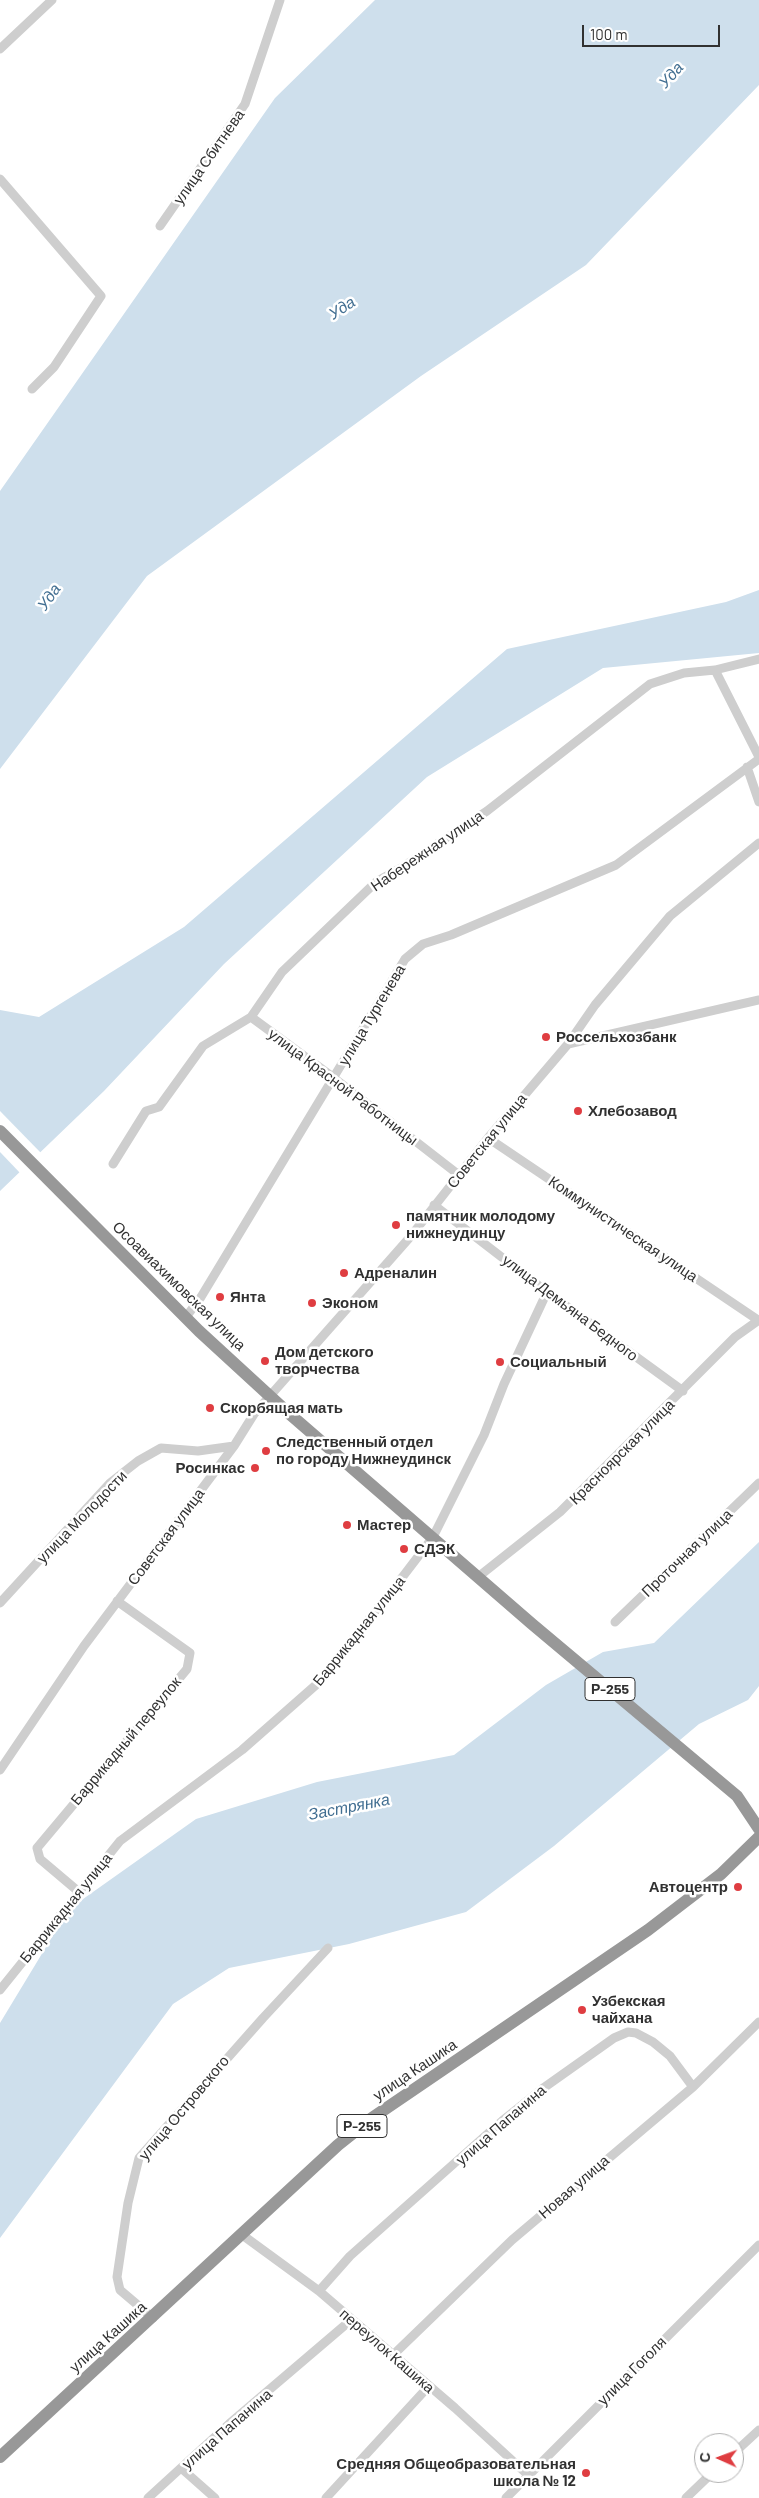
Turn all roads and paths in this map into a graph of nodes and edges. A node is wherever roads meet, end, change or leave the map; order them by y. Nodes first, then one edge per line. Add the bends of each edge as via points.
1 (52, 0) edge
2 (280, 0) edge
3 (0, 49) edge
4 (0, 179) edge
5 (160, 226) dead end
6 (32, 389) dead end
7 (759, 660) edge
8 (715, 670) junction
9 (759, 758) edge
10 (747, 767) junction
11 (759, 802) edge
12 (759, 843) edge
13 (759, 1000) edge
14 (251, 1017) junction
15 (568, 1044) junction
16 (334, 1078) junction
17 (0, 1131) edge
18 (488, 1138) junction
19 (113, 1164) dead end
20 (459, 1175) junction
21 (434, 1205) junction
22 (547, 1292) junction
23 (186, 1317) junction
24 (758, 1320) edge
25 (683, 1391) junction
26 (270, 1396) junction
27 (234, 1446) junction
28 (759, 1483) edge
29 (433, 1537) junction
30 (478, 1577) junction
31 (117, 1602) junction
32 (0, 1603) edge
33 (615, 1622) dead end
34 (0, 1770) edge
35 (759, 1829) edge
36 (759, 1837) edge
37 (79, 1892) junction
38 (328, 1948) dead end
39 (0, 1990) edge
40 (759, 2022) edge
41 (693, 2087) junction
42 (240, 2234) junction
43 (759, 2245) edge
44 (319, 2291) junction
45 (153, 2318) junction
46 (351, 2320) junction
47 (392, 2356) junction
48 (428, 2387) junction
49 (759, 2430) edge
50 (744, 2444) edge
51 (0, 2458) edge
52 (181, 2468) junction
53 (528, 2475) junction
54 (702, 2483) edge
55 (148, 2498) edge
56 (214, 2498) edge
57 (326, 2498) edge
58 (506, 2498) edge
59 (686, 2498) edge

1 - 3 street
2 - 5 street, улица Сбитнева via 245,104
4 - 6 street via 101,296 54,367
7 - 8 street, Набережная улица
8 - 9 street
8 - 14 street, Набережная улица via 684,673 650,684 487,811 376,882 282,972
9 - 10 street, улица Тургенева
10 - 11 street
10 - 16 street, улица Тургенева via 616,865 423,944 406,959
12 - 15 street, Советская улица via 670,916 595,1005
13 - 15 street
14 - 16 street, улица Красной Работницы
14 - 19 street, Набережная улица via 203,1046 160,1107 146,1112
15 - 18 street, Советская улица
16 - 20 street, улица Красной Работницы
16 - 23 street, улица Тургенева via 201,1298
17 - 23 highway, Осоавиахимовская улица / Р-255
18 - 20 street, Советская улица
18 - 24 street, Коммунистическая улица
20 - 21 street, Советская улица
21 - 22 street, улица Демьяна Бедного
21 - 26 street, Советская улица
22 - 25 street, улица Демьяна Бедного
22 - 29 street, Баррикадная улица via 484,1435
23 - 26 highway, Осоавиахимовская улица / Р-255
24 - 25 street, Красноярская улица via 735,1337
25 - 30 street, Красноярская улица via 560,1512
26 - 27 street, Советская улица
26 - 29 highway, Осоавиахимовская улица / Р-255
27 - 31 street, Советская улица
27 - 32 street, улица Молодости via 198,1451 161,1448 138,1461 110,1483
28 - 33 street, Проточная улица
29 - 30 highway, Осоавиахимовская улица / Р-255
29 - 37 street, Баррикадная улица via 317,1684 242,1750 120,1842
30 - 35 highway, Осоавиахимовская улица / Р-255 via 737,1796
31 - 34 street, Советская улица
31 - 37 street, Баррикадный переулок via 190,1653 188,1669 37,1848 40,1858
36 - 42 highway, улица Кашика / Р-255 via 721,1874 648,1930 372,2118
37 - 39 street, Баррикадная улица
38 - 45 street, улица Островского via 139,2158 128,2203 117,2277 120,2290
40 - 41 street, Новая улица
41 - 44 street, улица Папанина via 670,2056 653,2042 628,2032 614,2038 502,2122 350,2256
41 - 47 street, Новая улица via 512,2240
42 - 44 street, переулок Кашика
42 - 45 highway, улица Кашика / Р-255
43 - 53 street, улица Гоголя
44 - 46 street, переулок Кашика
45 - 51 highway, улица Кашика / Р-255
46 - 47 street, переулок Кашика
46 - 52 street, улица Папанина
47 - 48 street, переулок Кашика
48 - 53 street, переулок Кашика
48 - 57 street
49 - 50 street
52 - 55 street, улица Папанина
52 - 56 street
53 - 58 street, улица Гоголя
54 - 59 street

